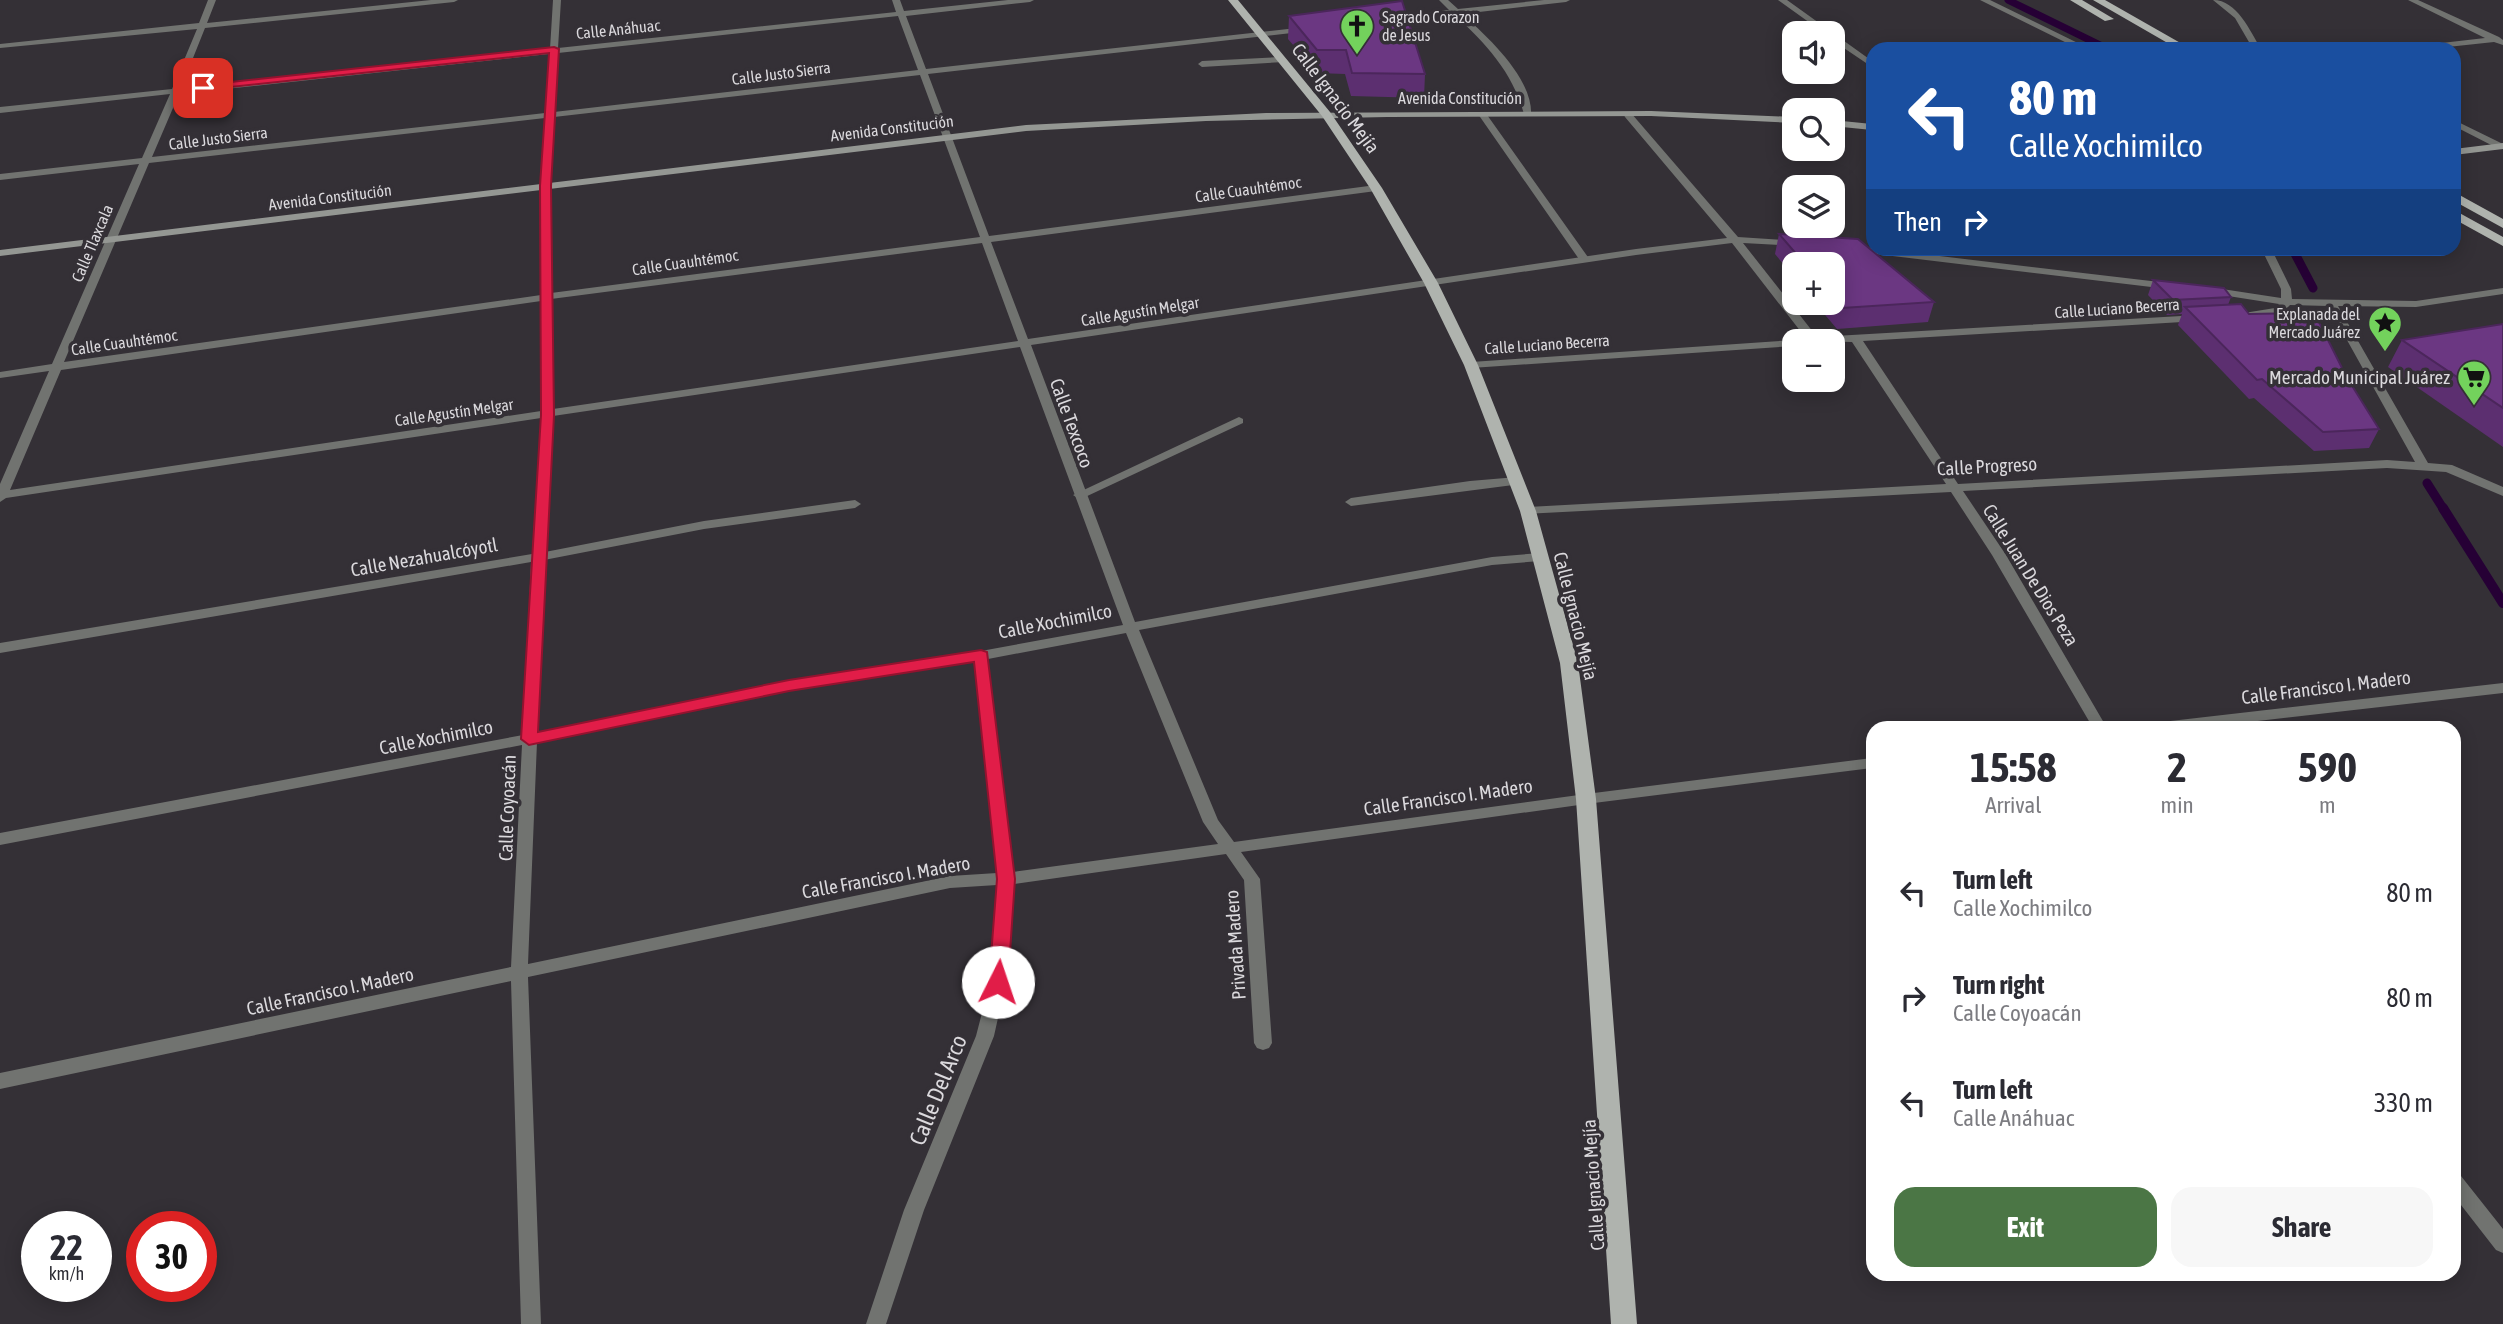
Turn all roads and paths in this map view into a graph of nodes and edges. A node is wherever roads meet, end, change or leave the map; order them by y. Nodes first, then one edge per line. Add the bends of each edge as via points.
1 (212, 0) edge
2 (453, 0) edge
3 (556, 0) edge
4 (896, 0) edge
5 (1030, 0) edge
6 (1233, 0) edge
7 (1443, 0) edge
8 (1566, 0) edge
9 (1782, 0) edge
10 (1984, 0) edge
11 (2075, 0) edge
12 (2098, 0) edge
13 (2217, 0) edge
14 (2412, 0) edge
15 (1455, 12) junction
16 (901, 13) junction
17 (1377, 21) edge
18 (1811, 21) edge
19 (201, 26) junction
20 (1312, 28) edge
21 (1259, 34) junction
22 (2501, 40) edge
23 (2071, 42) edge
24 (2150, 42) edge
25 (2173, 42) edge
26 (2253, 42) edge
27 (2461, 44) edge
28 (0, 46) edge
29 (1845, 46) edge
30 (554, 49) junction
31 (1281, 60) junction
32 (1866, 61) edge
33 (1202, 64) dead end
34 (923, 71) junction
35 (176, 90) junction
36 (0, 110) edge
37 (549, 114) junction
38 (1326, 114) junction
39 (1482, 114) junction
40 (1528, 114) junction
41 (1628, 115) junction
42 (1782, 120) edge
43 (1845, 124) edge
44 (1866, 126) edge
45 (2461, 126) edge
46 (948, 137) junction
47 (2502, 146) edge
48 (2461, 151) edge
49 (144, 161) junction
50 (0, 177) edge
51 (545, 186) junction
52 (1376, 188) junction
53 (2461, 200) edge
54 (2461, 218) edge
55 (2503, 223) edge
56 (110, 240) junction
57 (986, 240) junction
58 (1733, 240) junction
59 (2503, 242) edge
60 (1815, 245) edge
61 (1839, 247) edge
62 (1866, 250) edge
63 (0, 253) edge
64 (1915, 256) edge
65 (2270, 256) edge
66 (1585, 260) junction
67 (1431, 283) junction
68 (2177, 287) edge
69 (2191, 288) edge
70 (2503, 291) edge
71 (546, 297) junction
72 (2287, 302) junction
73 (2332, 304) junction
74 (2233, 316) edge
75 (2205, 318) edge
76 (1803, 329) edge
77 (1856, 339) junction
78 (1845, 340) edge
79 (1025, 344) junction
80 (1782, 344) edge
81 (1471, 365) junction
82 (55, 368) junction
83 (0, 375) edge
84 (547, 415) junction
85 (1238, 422) dead end
86 (2422, 464) junction
87 (1517, 481) junction
88 (1953, 488) junction
89 (2503, 492) edge
90 (1079, 495) junction
91 (1, 496) edge
92 (1351, 502) dead end
93 (855, 504) dead end
94 (1528, 510) junction
95 (538, 557) junction
96 (1540, 557) junction
97 (1130, 626) junction
98 (0, 648) edge
99 (981, 656) junction
100 (2503, 688) edge
101 (2096, 721) edge
102 (2214, 721) edge
103 (529, 739) junction
104 (1866, 764) edge
105 (1587, 799) junction
106 (0, 839) edge
107 (1231, 849) junction
108 (1006, 879) junction
109 (519, 973) junction
110 (1264, 1043) dead end
111 (0, 1082) edge
112 (2461, 1191) edge
113 (2503, 1244) edge
114 (531, 1324) edge
115 (876, 1324) edge
116 (1624, 1324) edge

1 - 19 street, Calle Tlaxcala
2 - 19 street
3 - 30 street, Calle Coyoacán
4 - 16 street, Calle Texcoco
5 - 16 street, Calle Anáhuac
6 - 21 main road, Calle Ignacio Mejía
7 - 15 street
8 - 15 street
9 - 18 street
10 - 23 street
11 - 24 main road
12 - 25 main road
13 - 26 street via 2238,17
14 - 22 street
15 - 17 street
15 - 40 street via 1516,75
16 - 30 street, Calle Anáhuac
16 - 34 street, Calle Texcoco
19 - 28 street
19 - 35 street, Calle Tlaxcala
20 - 21 street, Calle Justo Sierra
21 - 31 main road, Calle Ignacio Mejía
21 - 34 street, Calle Justo Sierra
22 - 27 street
29 - 32 street
30 - 35 street, Calle Anáhuac
30 - 37 street, Calle Coyoacán
31 - 33 street
31 - 38 main road, Calle Ignacio Mejía
34 - 37 street, Calle Justo Sierra
34 - 46 street, Calle Texcoco
35 - 36 street, Calle Anáhuac
35 - 49 street, Calle Tlaxcala
37 - 49 street, Calle Justo Sierra
37 - 51 street, Calle Coyoacán
38 - 39 street, Avenida Constitución
38 - 46 street, Avenida Constitución via 1125,120
38 - 52 main road, Calle Ignacio Mejía
39 - 40 street, Avenida Constitución
39 - 66 street
40 - 41 street, Avenida Constitución
41 - 42 street, Avenida Constitución
41 - 58 street
43 - 44 street
45 - 47 street
46 - 51 street, Avenida Constitución
46 - 57 street, Calle Texcoco
47 - 48 street
49 - 50 street, Calle Justo Sierra
49 - 56 street, Calle Tlaxcala
51 - 56 street, Avenida Constitución
51 - 71 street, Calle Coyoacán
52 - 57 street, Calle Cuauhtémoc
52 - 67 main road, Calle Ignacio Mejía
53 - 55 main road
54 - 59 main road
56 - 63 street, Avenida Constitución
56 - 82 street, Calle Tlaxcala
57 - 71 street, Calle Cuauhtémoc
57 - 79 street, Calle Texcoco
58 - 60 street, Calle Agustín Melgar
58 - 66 street, Calle Agustín Melgar
58 - 76 street
61 - 62 street
64 - 68 street
65 - 72 street via 2286,289
66 - 67 street, Calle Agustín Melgar
67 - 79 street, Calle Agustín Melgar
67 - 81 main road, Calle Ignacio Mejía
69 - 72 street
70 - 73 street via 2416,304
71 - 82 street, Calle Cuauhtémoc
71 - 84 street, Calle Coyoacán
72 - 73 street
72 - 74 street via 2278,310
73 - 86 street
75 - 77 street, Calle Luciano Becerra
77 - 78 street, Calle Luciano Becerra
77 - 88 street, Calle Juan De Dios Peza
79 - 84 street, Calle Agustín Melgar
79 - 90 street, Calle Texcoco
80 - 81 street, Calle Luciano Becerra
81 - 87 main road, Calle Ignacio Mejía
82 - 83 street, Calle Cuauhtémoc
82 - 91 street, Calle Tlaxcala
84 - 91 street, Calle Agustín Melgar
84 - 95 street, Calle Coyoacán
85 - 90 street
86 - 88 street, Calle Progreso
86 - 89 street, Calle Progreso via 2448,468
87 - 92 street
87 - 94 main road, Calle Ignacio Mejía
88 - 94 street, Calle Progreso
88 - 101 street, Calle Juan De Dios Peza via 1999,555
90 - 97 street, Calle Texcoco
93 - 95 street, Calle Nezahualcóyotl via 704,525
94 - 96 main road, Calle Ignacio Mejía
95 - 98 street, Calle Nezahualcóyotl
95 - 103 street, Calle Coyoacán
96 - 97 street, Calle Xochimilco
96 - 105 main road, Calle Ignacio Mejía via 1569,663
97 - 99 street, Calle Xochimilco
97 - 107 street, Calle Texcoco via 1211,822
99 - 103 street, Calle Xochimilco via 789,686
99 - 108 street, Calle Del Arco
100 - 102 street, Calle Francisco I. Madero
103 - 106 street, Calle Xochimilco
103 - 109 street, Calle Coyoacán
104 - 105 street, Calle Francisco I. Madero
105 - 107 street, Calle Francisco I. Madero
105 - 116 main road, Calle Ignacio Mejía
107 - 108 street, Calle Francisco I. Madero
107 - 110 street, Privada Madero via 1252,879
108 - 109 street, Calle Francisco I. Madero via 950,882
108 - 115 street, Calle Del Arco via 998,982 985,1036 914,1210
109 - 111 street, Calle Francisco I. Madero
109 - 114 street, Calle Coyoacán
112 - 113 street

